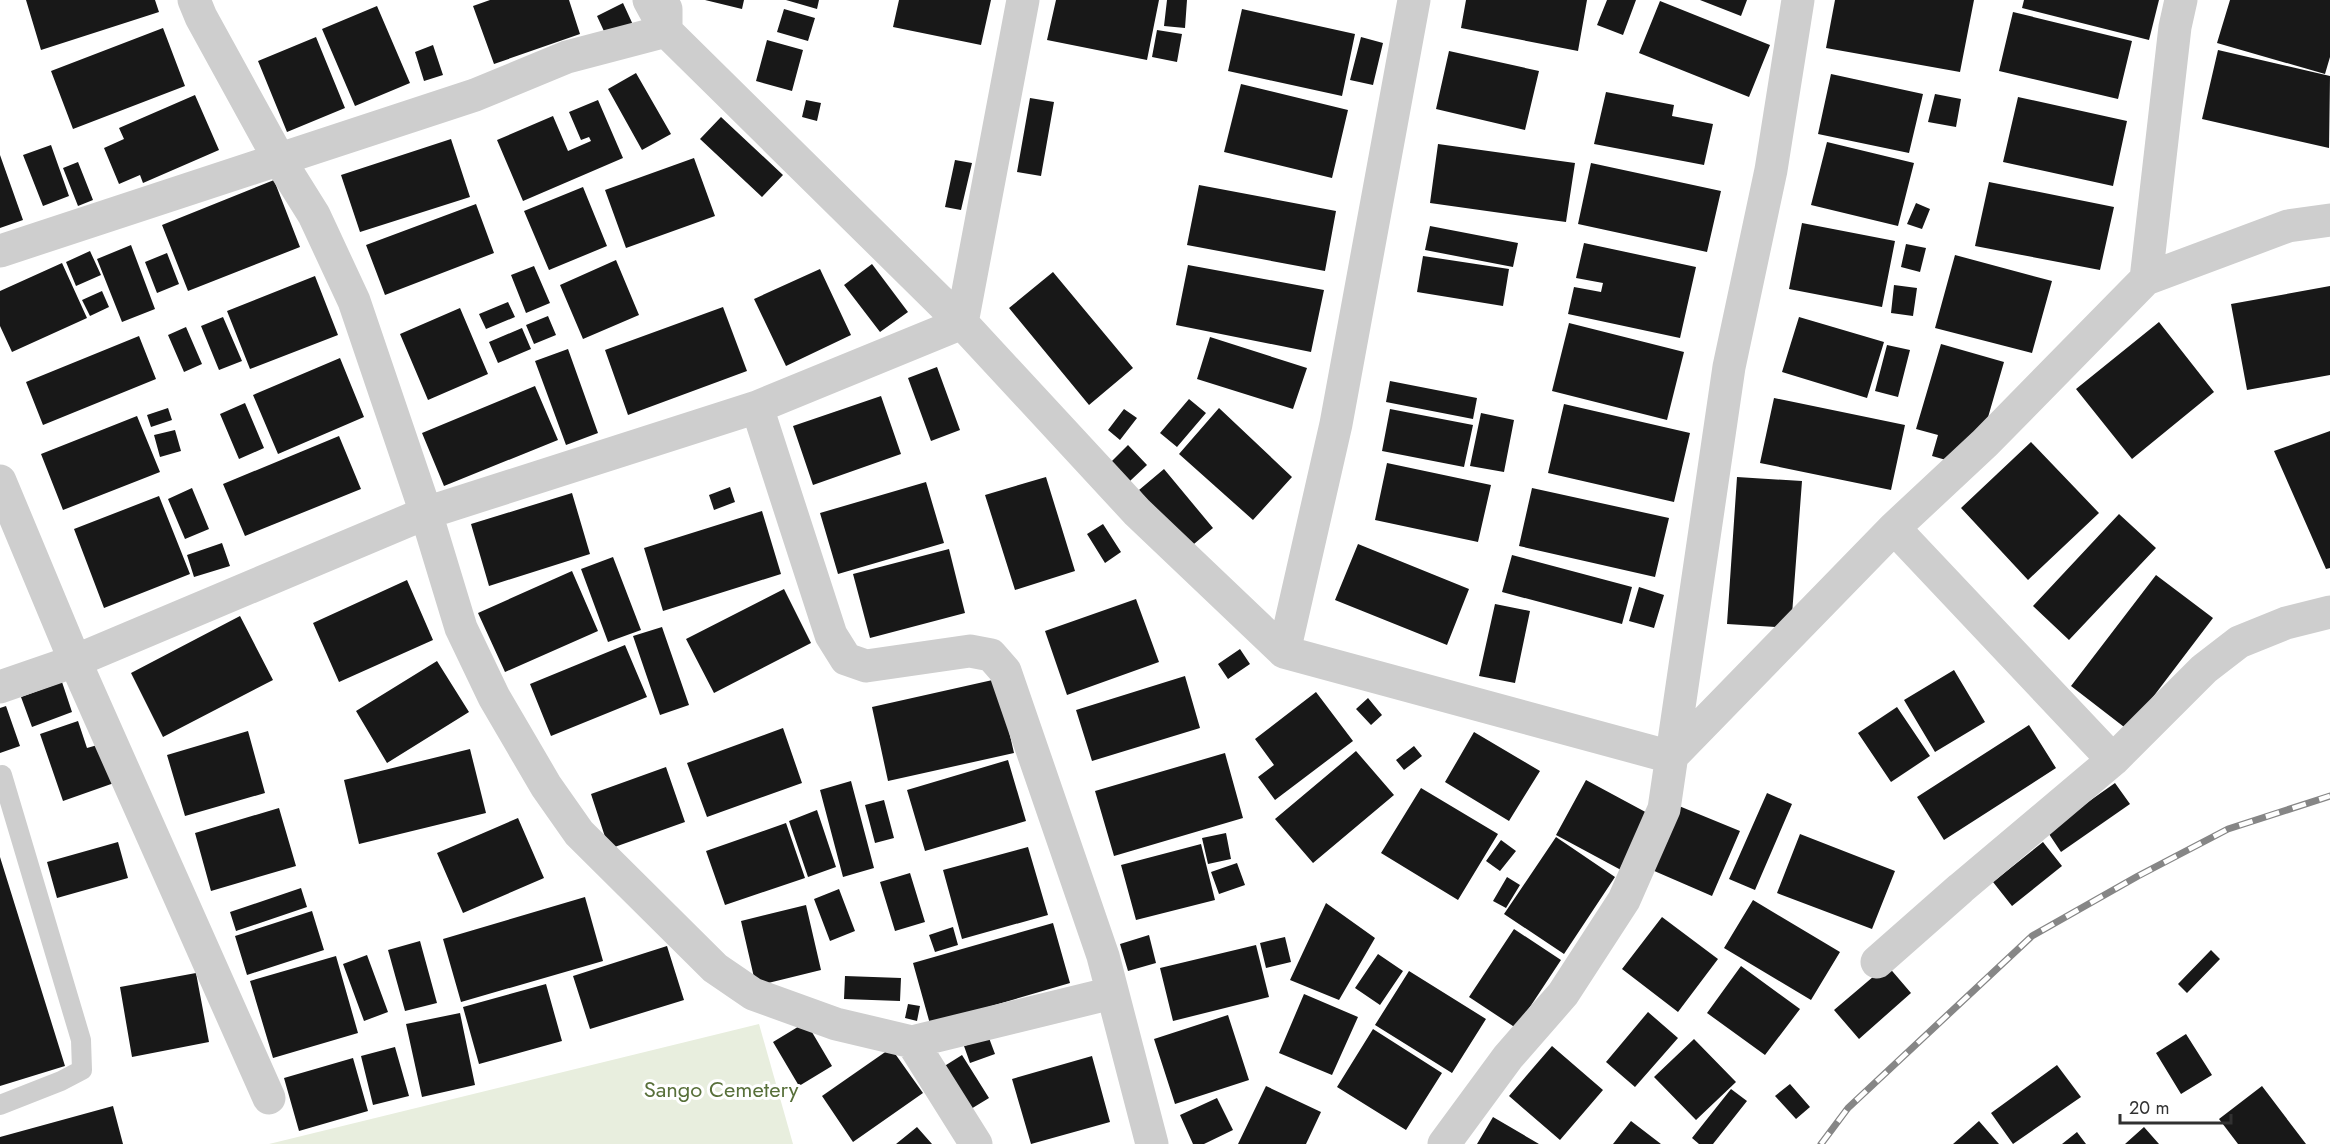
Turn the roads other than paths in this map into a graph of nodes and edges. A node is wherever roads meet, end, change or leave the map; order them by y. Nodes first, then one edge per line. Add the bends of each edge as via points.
1 (194, 0) edge
2 (649, 0) edge
3 (1023, 0) edge
4 (1414, 0) edge
5 (1798, 0) edge
6 (2181, 0) edge
7 (666, 15) edge
8 (279, 159) junction
9 (2330, 220) edge
10 (0, 251) edge
11 (2146, 279) junction
12 (962, 323) junction
13 (757, 407) junction
14 (0, 481) edge
15 (426, 513) junction
16 (1893, 528) junction
17 (2330, 612) edge
18 (1284, 652) junction
19 (75, 661) junction
20 (0, 687) edge
21 (1671, 757) junction
22 (2113, 760) junction
23 (2, 775) dead end
24 (1877, 962) dead end
25 (1112, 993) junction
26 (912, 1042) junction
27 (268, 1098) dead end
28 (0, 1105) edge
29 (975, 1144) edge
30 (1152, 1144) edge
31 (1444, 1144) edge

1 - 8 street
2 - 7 street
3 - 12 street
4 - 18 street via 1336,424
5 - 21 street via 1771,170 1728,366
6 - 11 street
7 - 8 street via 475,95
7 - 12 street
8 - 10 street
8 - 15 street via 314,215 354,301
9 - 11 street via 2288,226
11 - 16 street via 1985,443
12 - 13 street
12 - 18 street via 1137,512
13 - 15 street
13 - 25 street via 831,635 846,659 866,666 970,651 991,655 1005,671 1103,956
14 - 19 street
15 - 19 street
15 - 26 street via 461,628 494,697 546,786 579,833 715,968 753,993 836,1024
16 - 21 street
16 - 22 street
17 - 22 street via 2286,623 2239,642 2204,669
18 - 21 street
19 - 20 street
19 - 27 street
21 - 31 street via 1664,808 1624,900 1563,994 1508,1057
22 - 24 street
23 - 28 lane via 81,1040 82,1070
25 - 26 street
25 - 30 street
26 - 29 street

